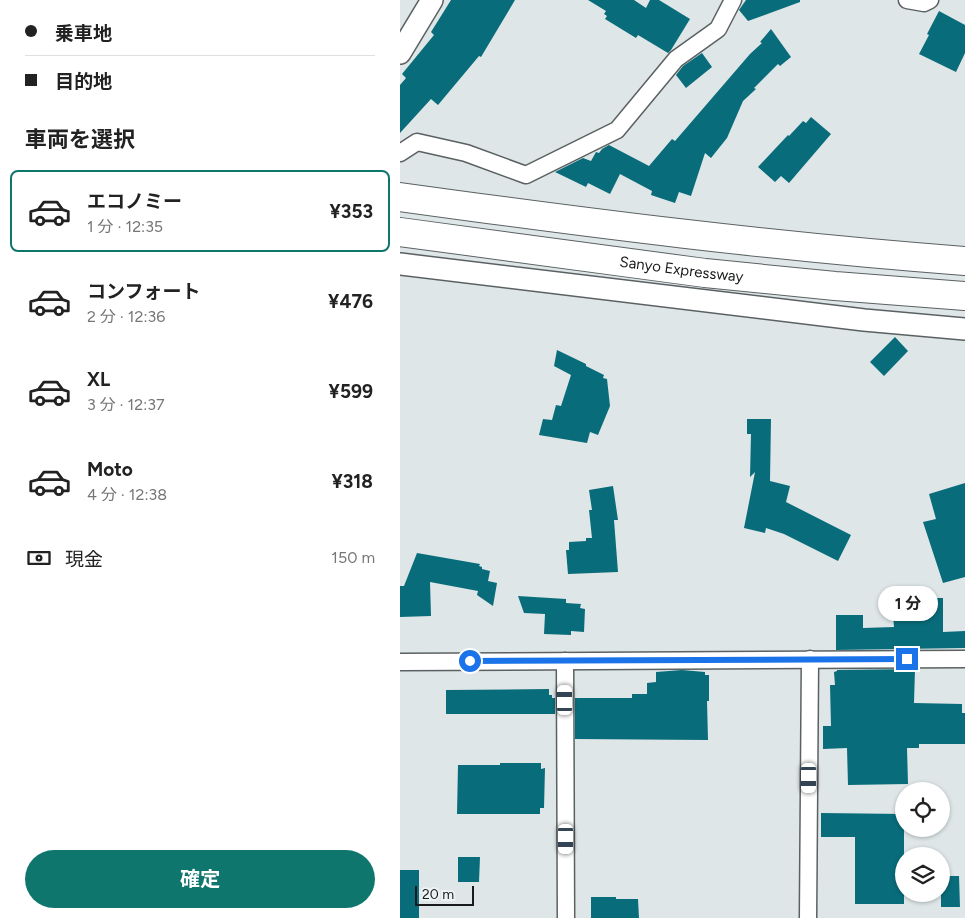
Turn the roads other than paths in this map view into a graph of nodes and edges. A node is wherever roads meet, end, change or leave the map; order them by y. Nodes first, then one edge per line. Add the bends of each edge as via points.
1 (432, 0) edge
2 (733, 0) edge
3 (908, 0) edge
4 (930, 0) edge
5 (400, 53) edge
6 (400, 153) edge
7 (400, 198) edge
8 (400, 232) edge
9 (965, 261) edge
10 (400, 264) edge
11 (965, 296) edge
12 (965, 329) edge
13 (810, 659) junction
14 (965, 659) edge
15 (565, 661) junction
16 (400, 662) edge
17 (566, 918) edge
18 (808, 918) edge

1 - 5 street
2 - 6 street via 718,30 676,59 617,130 526,175 466,153 417,142
3 - 4 street
7 - 9 highway via 652,231
8 - 11 highway, Sanyo Expressway via 704,273
10 - 12 street via 854,319
13 - 14 street
13 - 15 street
13 - 18 street
15 - 16 street
15 - 17 street

